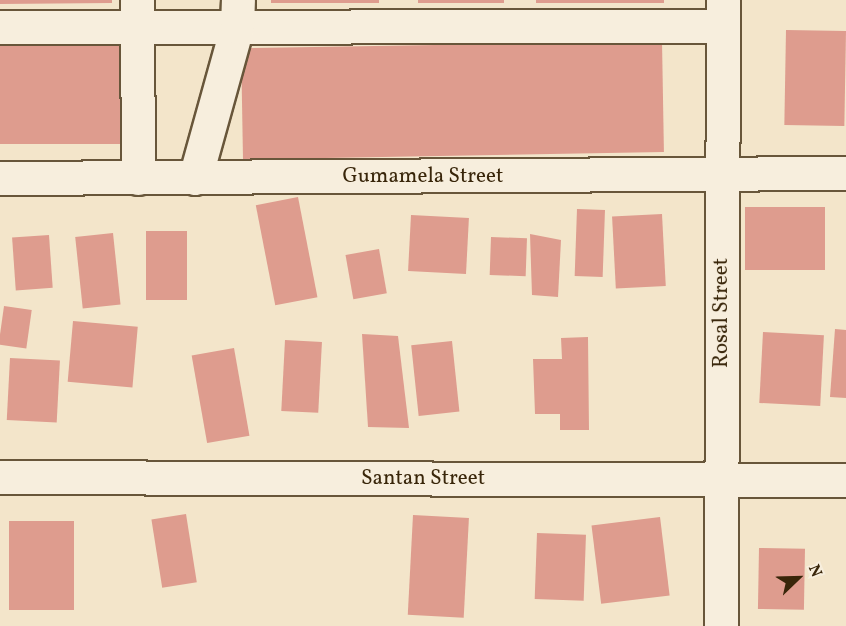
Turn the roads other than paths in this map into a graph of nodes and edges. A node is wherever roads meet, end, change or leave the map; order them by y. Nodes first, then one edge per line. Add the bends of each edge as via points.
1 (401, 13) edge
2 (522, 13) edge
3 (723, 13) edge
4 (137, 14) edge
5 (237, 14) edge
6 (0, 27) edge
7 (846, 173) edge
8 (723, 176) junction
9 (0, 178) edge
10 (138, 178) junction
11 (195, 178) junction
12 (0, 477) edge
13 (722, 480) junction
14 (846, 480) edge
15 (721, 626) edge

1 - 2 street
1 - 5 street
2 - 3 street
3 - 8 street, Rosal Street
4 - 5 street
4 - 6 street
4 - 10 street
5 - 11 street
7 - 8 street, Gumamela Street
8 - 11 street, Gumamela Street
8 - 13 street, Rosal Street
9 - 10 street, Gumamela Street
10 - 11 street, Gumamela Street
12 - 13 street, Santan Street
13 - 14 street, Santan Street
13 - 15 street, Rosal Street

